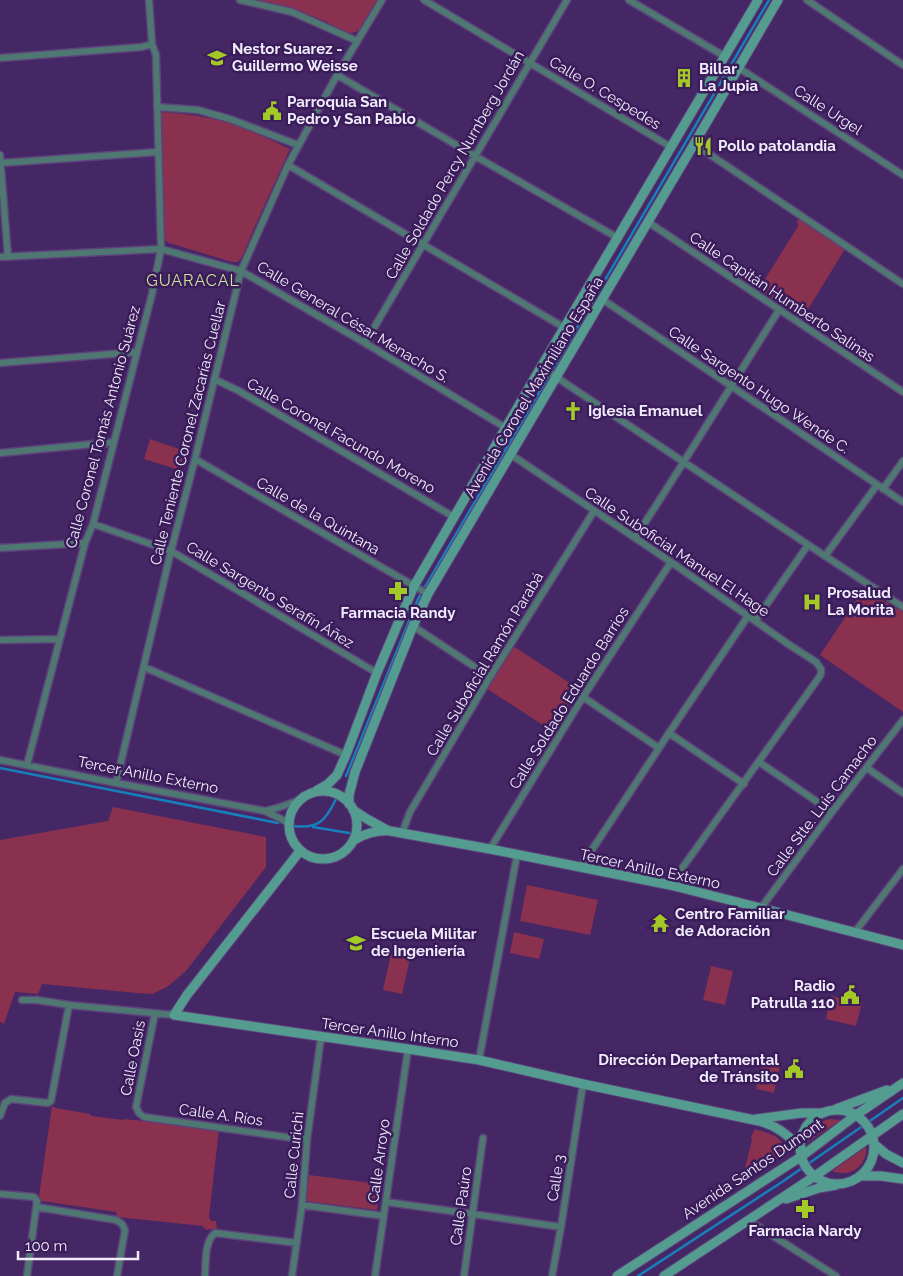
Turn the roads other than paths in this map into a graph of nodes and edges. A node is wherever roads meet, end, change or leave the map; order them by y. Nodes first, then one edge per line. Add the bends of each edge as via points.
1 (149, 0) edge
2 (240, 0) edge
3 (382, 0) edge
4 (424, 0) edge
5 (566, 0) edge
6 (629, 0) edge
7 (758, 0) edge
8 (778, 0) edge
9 (807, 0) edge
10 (357, 41) junction
11 (152, 44) junction
12 (724, 56) junction
13 (0, 58) edge
14 (530, 62) junction
15 (903, 65) edge
16 (739, 68) junction
17 (337, 75) junction
18 (712, 96) junction
19 (157, 106) junction
20 (694, 144) junction
21 (298, 145) junction
22 (671, 147) junction
23 (158, 152) junction
24 (0, 155) edge
25 (474, 156) junction
26 (0, 163) edge
27 (288, 165) junction
28 (903, 175) edge
29 (648, 222) junction
30 (618, 238) junction
31 (423, 244) junction
32 (162, 249) junction
33 (8, 257) junction
34 (0, 258) edge
35 (241, 270) junction
36 (903, 284) edge
37 (602, 299) junction
38 (779, 310) junction
39 (565, 328) junction
40 (365, 343) junction
41 (137, 352) junction
42 (0, 363) edge
43 (544, 369) junction
44 (555, 377) junction
45 (214, 379) junction
46 (731, 386) junction
47 (903, 392) edge
48 (506, 428) junction
49 (114, 442) junction
50 (0, 453) edge
51 (510, 454) junction
52 (195, 459) junction
53 (903, 461) edge
54 (684, 462) junction
55 (880, 487) junction
56 (903, 502) edge
57 (594, 511) junction
58 (454, 517) junction
59 (93, 524) junction
60 (635, 538) junction
61 (85, 543) junction
62 (808, 545) junction
63 (0, 548) edge
64 (171, 551) junction
65 (824, 556) junction
66 (671, 562) junction
67 (421, 590) junction
68 (903, 607) edge
69 (748, 616) junction
70 (755, 621) junction
71 (413, 626) junction
72 (60, 639) junction
73 (0, 640) edge
74 (144, 667) junction
75 (377, 673) junction
76 (490, 677) junction
77 (583, 697) junction
78 (903, 720) edge
79 (668, 733) junction
80 (659, 748) junction
81 (346, 755) junction
82 (0, 760) edge
83 (759, 762) junction
84 (27, 765) junction
85 (867, 768) junction
86 (116, 783) junction
87 (744, 784) junction
88 (316, 791) junction
89 (903, 793) edge
90 (300, 800) junction
91 (351, 806) junction
92 (265, 810) junction
93 (832, 812) junction
94 (289, 823) junction
95 (390, 831) junction
96 (402, 833) junction
97 (354, 840) junction
98 (490, 849) junction
99 (300, 851) junction
100 (517, 855) junction
101 (580, 868) junction
102 (903, 869) edge
103 (670, 885) junction
104 (761, 908) junction
105 (855, 932) junction
106 (903, 945) edge
107 (22, 1000) dead end
108 (69, 1005) junction
109 (155, 1013) junction
110 (174, 1016) junction
111 (321, 1037) junction
112 (408, 1049) junction
113 (478, 1060) junction
114 (584, 1084) junction
115 (901, 1084) edge
116 (136, 1108) joint
117 (826, 1112) junction
118 (903, 1114) edge
119 (0, 1116) edge
120 (858, 1117) junction
121 (750, 1119) junction
122 (872, 1137) junction
123 (482, 1138) dead end
124 (307, 1140) junction
125 (802, 1155) junction
126 (903, 1162) edge
127 (813, 1174) junction
128 (860, 1176) junction
129 (903, 1179) edge
130 (843, 1183) junction
131 (0, 1194) edge
132 (386, 1202) junction
133 (771, 1204) junction
134 (302, 1205) junction
135 (37, 1207) junction
136 (473, 1214) junction
137 (384, 1216) junction
138 (748, 1220) junction
139 (561, 1227) junction
140 (297, 1244) junction
141 (27, 1276) edge
142 (117, 1276) edge
143 (204, 1276) edge
144 (292, 1276) edge
145 (375, 1276) edge
146 (464, 1276) edge
147 (552, 1276) edge
148 (617, 1276) edge
149 (664, 1276) edge
150 (836, 1276) edge

1 - 11 street, Calle Coronel Tomás Antonio Suárez
2 - 10 street via 292,12
3 - 10 street, Calle Teniente Coronel Zacarías Cuellar
4 - 14 street, Calle O. Cespedes
5 - 14 street, Calle Soldado Percy Nurnberg Jordán
6 - 12 street
7 - 12 street, Avenida Coronel Maximiliano España
8 - 16 street, Avenida Coronel Maximiliano España
9 - 15 street
10 - 17 street, Calle Teniente Coronel Zacarías Cuellar
11 - 13 street via 142,48
11 - 19 street, Calle Coronel Tomás Antonio Suárez via 156,55
12 - 18 street, Avenida Coronel Maximiliano España
14 - 22 street, Calle O. Cespedes
14 - 25 street, Calle Soldado Percy Nurnberg Jordán
16 - 18 street, Avenida Coronel Maximiliano España
16 - 28 street, Calle Urgel
17 - 21 street, Calle Teniente Coronel Zacarías Cuellar
17 - 25 street
18 - 20 street, Avenida Coronel Maximiliano España
18 - 22 street, Avenida Coronel Maximiliano España
19 - 21 street via 198,110
19 - 23 street, Calle Coronel Tomás Antonio Suárez
20 - 29 street, Avenida Coronel Maximiliano España
20 - 36 street
21 - 27 street, Calle Teniente Coronel Zacarías Cuellar
22 - 30 street, Avenida Coronel Maximiliano España
23 - 26 street
23 - 32 street, Calle Coronel Tomás Antonio Suárez
24 - 26 street
25 - 30 street
25 - 31 street, Calle Soldado Percy Nurnberg Jordán
26 - 33 street
27 - 31 street
27 - 35 street, Calle Teniente Coronel Zacarías Cuellar
29 - 37 street, Avenida Coronel Maximiliano España
29 - 38 street, Calle Capitán Humberto Salinas
30 - 39 street, Avenida Coronel Maximiliano España
31 - 39 street
31 - 40 street, Calle Soldado Percy Nurnberg Jordán
32 - 33 street, Calle General César Menacho S.
32 - 35 street, Calle General César Menacho S.
32 - 41 street, Calle Coronel Tomás Antonio Suárez
33 - 34 street, Calle General César Menacho S.
35 - 40 street, Calle General César Menacho S.
35 - 45 street, Calle Teniente Coronel Zacarías Cuellar
37 - 44 street, Avenida Coronel Maximiliano España
37 - 46 street, Calle Sargento Hugo Wende C.
38 - 46 street
38 - 47 street, Calle Capitán Humberto Salinas
39 - 43 street, Avenida Coronel Maximiliano España
40 - 48 street, Calle General César Menacho S.
41 - 42 street
41 - 49 street, Calle Coronel Tomás Antonio Suárez
43 - 44 street
43 - 48 street, Avenida Coronel Maximiliano España
44 - 51 street, Avenida Coronel Maximiliano España
44 - 54 street
45 - 52 street, Calle Teniente Coronel Zacarías Cuellar
45 - 58 street, Calle Coronel Facundo Moreno
46 - 54 street
46 - 55 street, Calle Sargento Hugo Wende C.
48 - 58 street, Avenida Coronel Maximiliano España
49 - 50 street
49 - 59 street, Calle Coronel Tomás Antonio Suárez
51 - 57 street, Calle Suboficial Manuel El Hage
51 - 67 street, Avenida Coronel Maximiliano España
52 - 64 street, Calle Teniente Coronel Zacarías Cuellar
52 - 67 street, Calle de la Quintana
53 - 55 street
54 - 60 street
54 - 62 street
55 - 56 street, Calle Sargento Hugo Wende C.
55 - 65 street
57 - 60 street, Calle Suboficial Manuel El Hage
57 - 76 street, Calle Suboficial Ramón Parabá
58 - 67 street, Avenida Coronel Maximiliano España
59 - 61 street, Calle Coronel Tomás Antonio Suárez
59 - 64 street, Calle Sargento Serafín Áñez
60 - 66 street, Calle Suboficial Manuel El Hage
61 - 63 street
61 - 72 street, Calle Coronel Tomás Antonio Suárez
62 - 65 street
62 - 70 street
64 - 74 street, Calle Teniente Coronel Zacarías Cuellar
64 - 75 street, Calle Sargento Serafín Áñez
65 - 68 street
66 - 69 street, Calle Suboficial Manuel El Hage
66 - 77 street, Calle Soldado Eduardo Barrios
67 - 71 street, Avenida Coronel Maximiliano España
67 - 75 street, Avenida Coronel Maximiliano España
69 - 70 street, Calle Suboficial Manuel El Hage
69 - 79 street
70 - 83 street, Calle Suboficial Manuel El Hage via 816,662 821,669 820,676
71 - 76 street
71 - 91 street, Avenida Coronel Maximiliano España via 355,772 349,795
72 - 73 street
72 - 84 street, Calle Coronel Tomás Antonio Suárez
74 - 81 street
74 - 86 street, Calle Teniente Coronel Zacarías Cuellar
75 - 81 street, Avenida Coronel Maximiliano España
76 - 96 street, Calle Suboficial Ramón Parabá via 410,812
77 - 80 street
77 - 98 street, Calle Soldado Eduardo Barrios
78 - 85 street, Calle Stte. Luis Camacho
79 - 80 street
79 - 87 street
80 - 101 street
81 - 88 street, Avenida Coronel Maximiliano España via 337,774
82 - 84 street, Tercer Anillo Externo
83 - 87 street
83 - 93 street
84 - 86 street, Tercer Anillo Externo
85 - 89 street
85 - 93 street, Calle Stte. Luis Camacho
86 - 92 street, Tercer Anillo Externo
87 - 103 street
88 - 90 street
88 - 91 street via 334,793
90 - 92 street
90 - 94 street
91 - 95 street, Tercer Anillo Externo via 374,824
91 - 97 street via 356,819
92 - 94 street, Tercer Anillo Externo
93 - 104 street, Calle Stte. Luis Camacho
94 - 99 street via 291,838
95 - 96 street, Tercer Anillo Externo
95 - 97 street, Tercer Anillo Externo via 375,831
96 - 98 street, Tercer Anillo Externo
97 - 99 street via 340,856 330,859 319,860
98 - 100 street, Tercer Anillo Externo
99 - 110 street
100 - 101 street, Tercer Anillo Externo
100 - 113 street
101 - 103 street, Tercer Anillo Externo
102 - 105 street
103 - 104 street, Tercer Anillo Externo
104 - 105 street, Tercer Anillo Externo
105 - 106 street, Tercer Anillo Externo
107 - 108 street, Tercer Anillo Interno
108 - 109 street, Tercer Anillo Interno
108 - 119 street via 51,1101 11,1099 5,1103
109 - 110 street, Tercer Anillo Interno
109 - 116 street, Calle Oasis
110 - 111 street, Tercer Anillo Interno
111 - 112 street, Tercer Anillo Interno
111 - 124 street, Calle Curichi
112 - 113 street, Tercer Anillo Interno
112 - 132 street, Calle Arroyo
113 - 114 street, Tercer Anillo Interno
114 - 121 street, Tercer Anillo Interno
114 - 139 street, Calle 3
115 - 117 street
115 - 120 street, Avenida Santos Dumont
116 - 124 street, Calle A. Ríos via 144,1117
117 - 120 street via 845,1111
117 - 121 street, Tercer Anillo Interno
117 - 125 street via 806,1127 802,1137
118 - 122 street
120 - 122 street
120 - 125 street, Avenida Santos Dumont
121 - 125 street, Tercer Anillo Interno via 778,1128
122 - 126 street via 886,1154
122 - 127 street
122 - 128 street via 874,1154
123 - 136 street, Calle Paúro
124 - 134 street, Calle Curichi
125 - 127 street, Tercer Anillo Interno
125 - 148 street, Avenida Santos Dumont
127 - 130 street via 824,1181
127 - 133 street
128 - 129 street
128 - 130 street
130 - 133 street
131 - 135 street via 34,1197
132 - 136 street
132 - 137 street, Calle Arroyo
133 - 138 street
134 - 137 street
134 - 140 street, Calle Curichi
135 - 141 street
135 - 142 street via 116,1220 122,1224 125,1230
136 - 139 street
136 - 146 street, Calle Paúro
137 - 145 street, Calle Arroyo
138 - 149 street
138 - 150 street
139 - 147 street, Calle 3
140 - 143 street via 215,1234 208,1243
140 - 144 street, Calle Curichi

